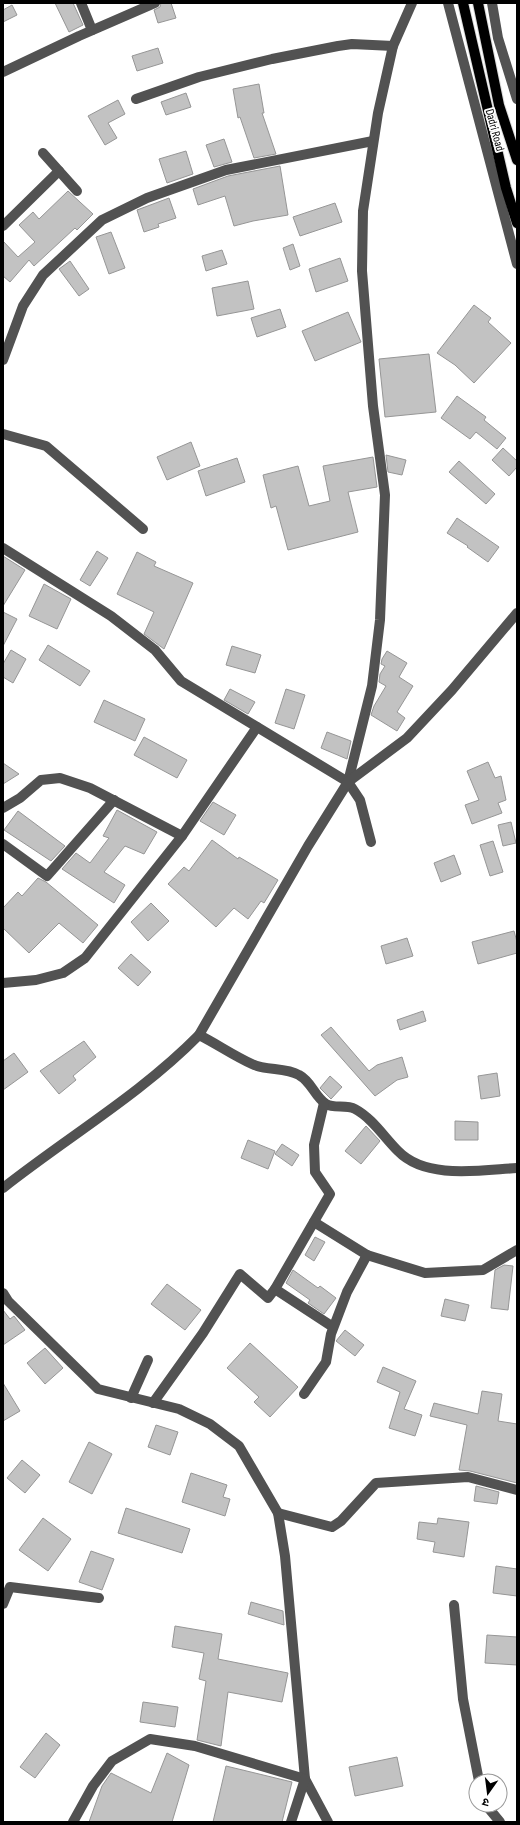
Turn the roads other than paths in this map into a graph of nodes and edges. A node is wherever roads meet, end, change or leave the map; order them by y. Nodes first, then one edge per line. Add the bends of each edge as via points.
1 (81, 3) edge
2 (155, 3) edge
3 (412, 3) edge
4 (448, 3) edge
5 (463, 3) edge
6 (478, 3) edge
7 (492, 3) edge
8 (92, 30) junction
9 (393, 46) junction
10 (3, 72) edge
11 (136, 99) dead end
12 (517, 99) edge
13 (373, 141) junction
14 (43, 153) dead end
15 (517, 160) edge
16 (59, 171) junction
17 (77, 191) dead end
18 (517, 223) edge
19 (3, 226) edge
20 (517, 264) edge
21 (3, 360) edge
22 (3, 434) edge
23 (142, 529) dead end
24 (3, 548) edge
25 (517, 613) edge
26 (257, 727) junction
27 (348, 782) junction
28 (114, 800) junction
29 (3, 808) edge
30 (182, 836) junction
31 (371, 842) dead end
32 (3, 844) edge
33 (3, 983) edge
34 (199, 1035) junction
35 (324, 1103) junction
36 (517, 1168) edge
37 (3, 1188) edge
38 (314, 1222) junction
39 (517, 1250) edge
40 (367, 1255) junction
41 (275, 1289) junction
42 (3, 1294) edge
43 (334, 1327) junction
44 (148, 1360) dead end
45 (304, 1394) dead end
46 (131, 1398) junction
47 (153, 1403) junction
48 (517, 1490) edge
49 (278, 1513) junction
50 (99, 1598) dead end
51 (3, 1604) edge
52 (454, 1605) dead end
53 (477, 1773) edge
54 (305, 1779) junction
55 (493, 1813) edge
56 (73, 1822) edge
57 (291, 1822) edge
58 (328, 1822) edge
59 (500, 1822) edge

1 - 8 street
2 - 8 street
3 - 9 street
4 - 20 street, Dadri Road
5 - 18 main road via 506,188
6 - 15 main road via 498,105
7 - 12 street via 498,38
8 - 10 street
9 - 11 street via 338,46 272,59 199,77
9 - 13 street
13 - 21 street via 226,170 147,198 102,220 43,275 23,306
13 - 27 street via 363,211 362,271 373,406 385,503 380,620 372,686
14 - 16 street
16 - 17 street
16 - 19 street
22 - 23 street via 46,446
24 - 26 street via 111,616 155,650 181,681
25 - 27 street via 452,690 407,738
26 - 27 street
26 - 30 street
27 - 31 street via 360,800
27 - 34 street
28 - 29 street via 90,788 60,778 51,778 41,780 20,798
28 - 30 street
28 - 32 street via 47,876
30 - 33 street via 84,958 63,973 36,980
34 - 35 street via 253,1065 299,1075 311,1085
34 - 37 street via 132,1095 41,1158
35 - 36 street via 329,1106 343,1105 354,1108 366,1116 399,1153 420,1166 447,1171
35 - 38 street via 314,1145 315,1172 330,1194
38 - 40 street
38 - 41 street
39 - 40 street via 483,1270 425,1273
40 - 43 street via 347,1292
41 - 43 street
41 - 47 street via 268,1298 240,1274 203,1333
42 - 46 street via 98,1390
43 - 45 street via 326,1362
44 - 46 street
46 - 47 street
47 - 49 street via 179,1409 210,1424 238,1446
48 - 49 street via 468,1477 376,1483 341,1521 332,1527
49 - 54 street via 285,1556
50 - 51 street via 10,1586
52 - 53 street via 463,1699
54 - 56 street via 195,1746 150,1739 112,1761 93,1786
54 - 57 street
54 - 58 street
55 - 59 street

